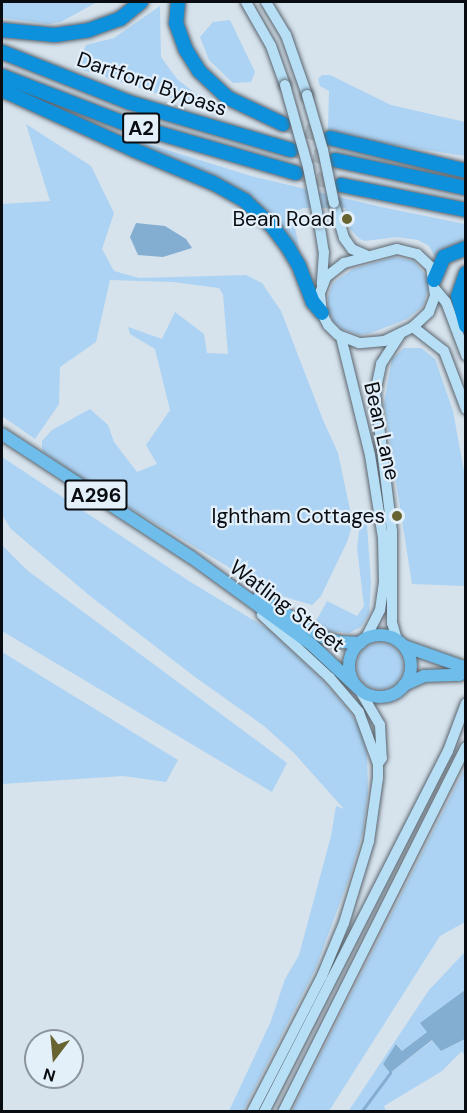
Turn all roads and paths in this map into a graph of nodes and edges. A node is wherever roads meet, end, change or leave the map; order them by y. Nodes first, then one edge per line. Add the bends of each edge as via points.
1 (141, 2) edge
2 (178, 2) edge
3 (187, 2) edge
4 (246, 2) edge
5 (266, 2) edge
6 (2, 30) edge
7 (180, 30) junction
8 (2, 52) edge
9 (2, 76) edge
10 (2, 90) edge
11 (283, 124) tunnel mouth
12 (330, 138) tunnel mouth
13 (291, 150) tunnel mouth
14 (335, 160) tunnel mouth
15 (465, 171) edge
16 (296, 173) tunnel mouth
17 (341, 185) tunnel mouth
18 (465, 188) edge
19 (465, 210) edge
20 (465, 248) edge
21 (368, 256) junction
22 (465, 273) edge
23 (434, 284) junction
24 (321, 287) junction
25 (322, 313) junction
26 (465, 326) edge
27 (413, 327) junction
28 (341, 337) junction
29 (465, 355) edge
30 (465, 409) edge
31 (2, 434) edge
32 (191, 557) junction
33 (362, 641) junction
34 (400, 643) junction
35 (465, 671) edge
36 (404, 685) junction
37 (359, 689) junction
38 (465, 703) edge
39 (465, 747) edge
40 (378, 764) junction
41 (252, 1112) edge
42 (264, 1112) edge
43 (283, 1112) edge

1 - 6 highway via 114,21 79,33 41,35
2 - 7 highway via 176,23
3 - 7 highway
4 - 24 main road, bridge via 271,46 306,156 324,252
5 - 21 main road, bridge via 286,35 307,94 345,240 353,250
7 - 11 highway via 192,60 214,87 243,106
8 - 13 highway, Dartford Bypass / A2 via 128,102
9 - 16 highway, Dartford Bypass / A2 via 124,123
10 - 25 highway via 213,183 245,201 287,246
12 - 15 highway
14 - 18 highway
17 - 19 highway
20 - 23 highway via 443,258
21 - 23 main road via 392,249 410,251 426,261
21 - 24 main road via 339,266
22 - 26 highway via 458,294
23 - 27 main road via 431,308
23 - 29 main road via 445,301
24 - 25 main road
25 - 28 main road
27 - 28 main road via 391,339 371,343
27 - 30 main road via 444,351
27 - 34 main road, Bean Lane via 393,343 380,368 375,390 392,531 392,623
28 - 33 main road, Bean Lane via 370,455 383,537 380,610
31 - 32 main road, Watling Street / A296
32 - 33 main road, Watling Street / A296 via 323,637 339,642
32 - 37 main road, Watling Street / A296 via 312,645
32 - 40 main road via 203,573 262,614 330,678 359,712
33 - 34 main road via 381,635
33 - 37 main road via 351,653 348,667
34 - 35 main road via 461,666
34 - 36 main road via 411,665
35 - 36 main road via 459,675 424,676
36 - 37 main road via 387,696 377,697
37 - 40 main road via 380,725 382,758
38 - 42 main road via 448,752
39 - 43 main road
40 - 41 main road via 372,831 349,908 322,976

